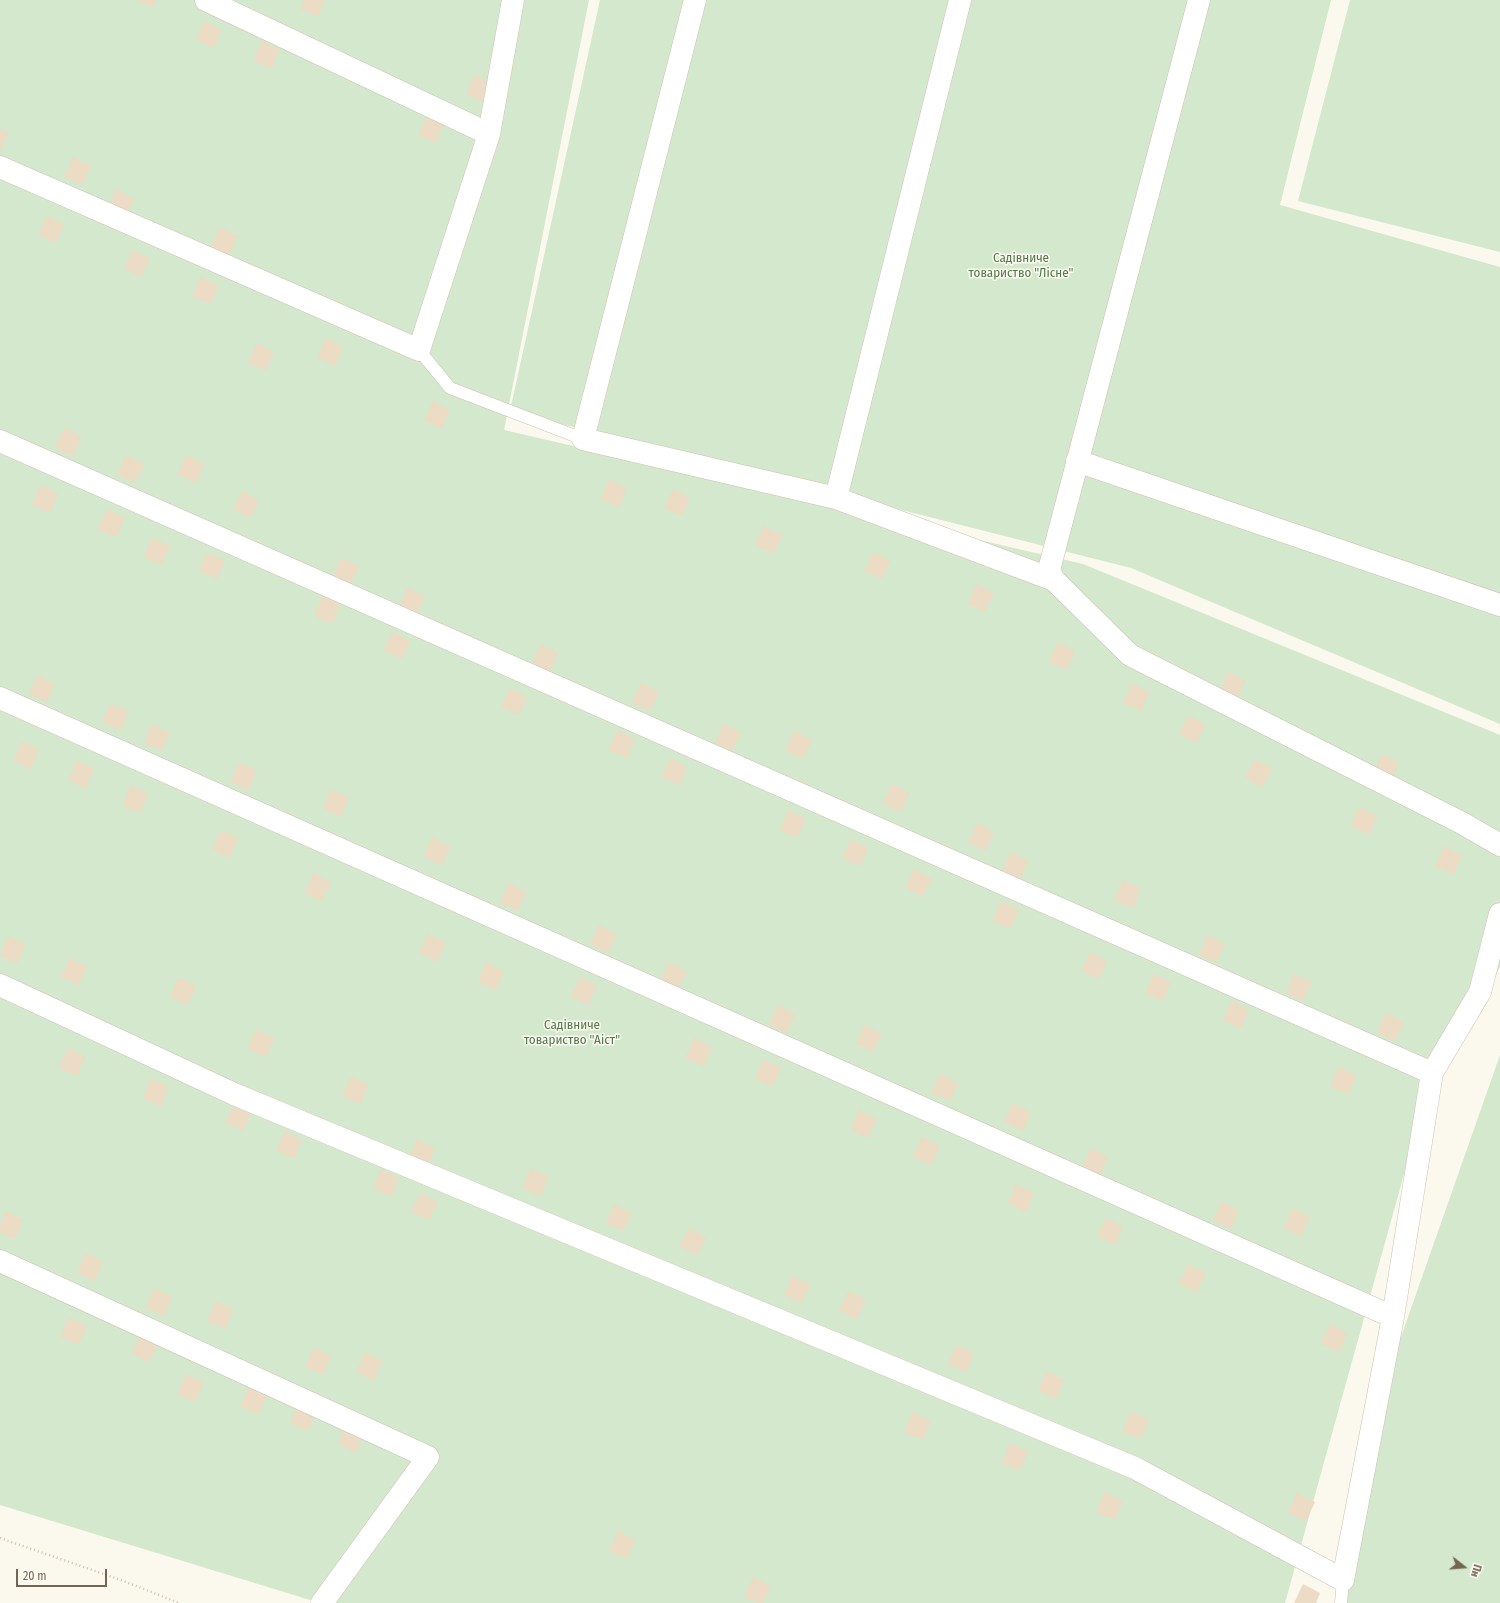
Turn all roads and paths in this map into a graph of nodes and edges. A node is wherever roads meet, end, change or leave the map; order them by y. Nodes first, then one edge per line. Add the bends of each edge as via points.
1 (206, 0) edge
2 (513, 0) edge
3 (695, 0) edge
4 (960, 0) edge
5 (1199, 0) edge
6 (489, 134) junction
7 (0, 167) edge
8 (419, 350) junction
9 (583, 439) junction
10 (0, 441) edge
11 (1077, 461) junction
12 (836, 498) junction
13 (1054, 580) junction
14 (1500, 605) edge
15 (0, 698) edge
16 (1500, 845) edge
17 (1500, 914) edge
18 (0, 985) edge
19 (1432, 1073) junction
20 (0, 1261) edge
21 (1393, 1317) junction
22 (0, 1538) edge
23 (1344, 1580) junction
24 (179, 1603) edge
25 (322, 1603) edge
26 (1341, 1603) edge

1 - 6 street
2 - 6 street
3 - 9 street
4 - 12 street
5 - 11 street
6 - 8 street
7 - 8 street
8 - 9 lane via 450,388
9 - 12 street
10 - 19 street
11 - 13 street via 1049,570
11 - 14 street
12 - 13 street
13 - 16 street via 1130,655 1462,823
15 - 21 street
17 - 19 street via 1480,992
18 - 23 street via 234,1094 1135,1468
19 - 21 street
20 - 25 street via 428,1457
21 - 23 street
22 - 24 path
23 - 26 lane

